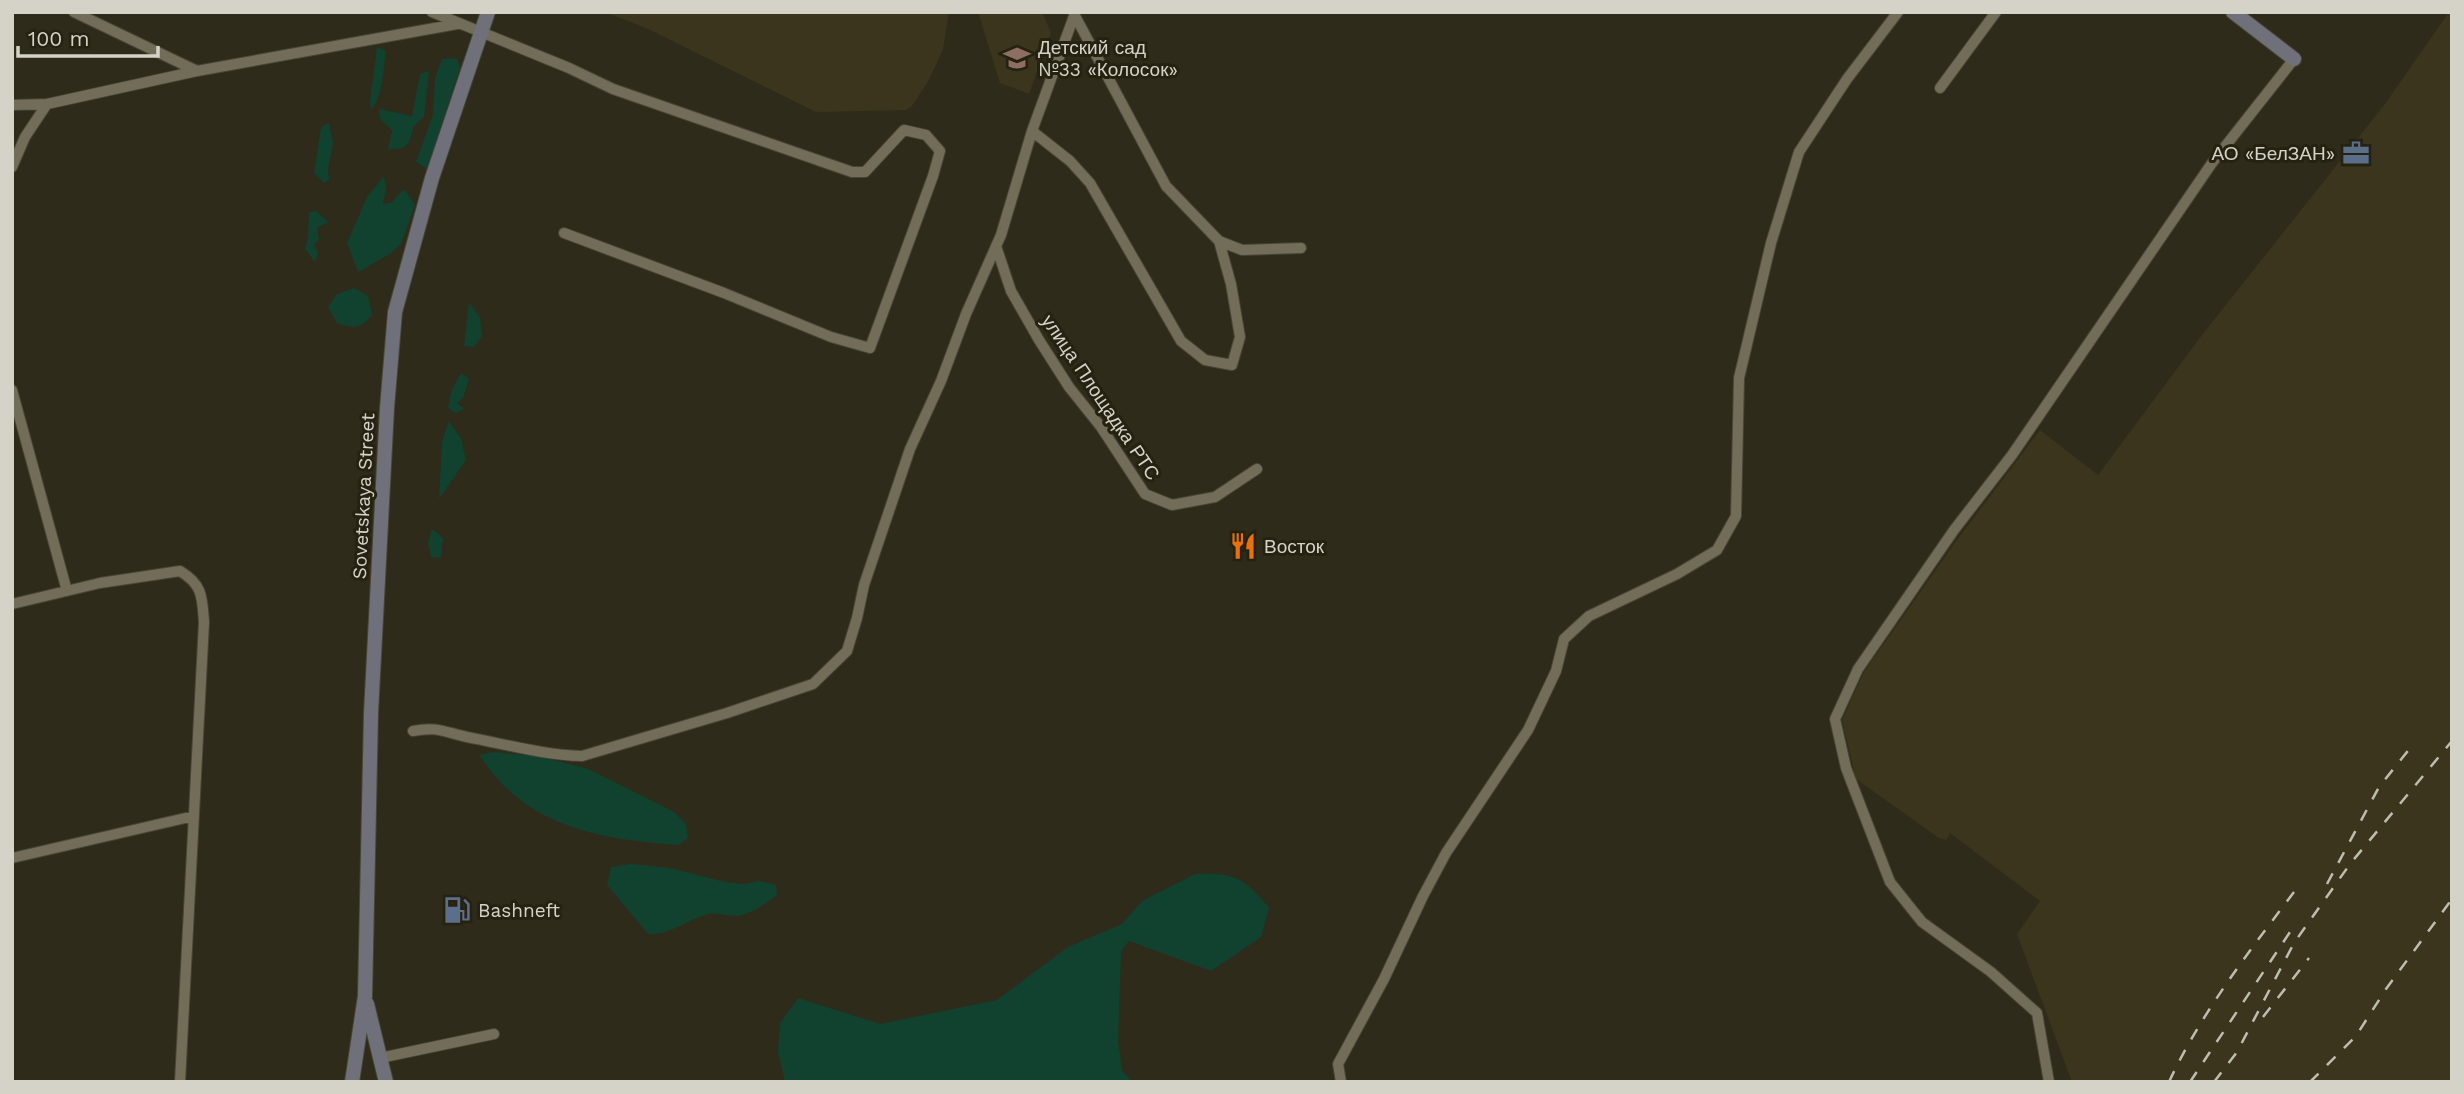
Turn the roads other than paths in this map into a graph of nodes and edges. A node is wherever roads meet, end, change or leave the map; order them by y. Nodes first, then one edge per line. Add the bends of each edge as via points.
1 (74, 12) edge
2 (432, 12) edge
3 (488, 12) edge
4 (1898, 12) edge
5 (1996, 12) edge
6 (2233, 12) edge
7 (1074, 14) edge
8 (457, 24) junction
9 (481, 33) junction
10 (2294, 59) joint
11 (197, 71) junction
12 (1940, 88) dead end
13 (12, 104) edge
14 (47, 104) junction
15 (1032, 131) junction
16 (12, 167) edge
17 (565, 233) dead end
18 (1219, 241) junction
19 (996, 246) junction
20 (1301, 248) dead end
21 (12, 390) edge
22 (1256, 469) dead end
23 (67, 591) junction
24 (12, 604) edge
25 (413, 731) dead end
26 (194, 816) junction
27 (12, 858) edge
28 (365, 996) junction
29 (494, 1034) dead end
30 (380, 1058) junction
31 (180, 1082) edge
32 (352, 1082) edge
33 (386, 1082) edge
34 (1341, 1082) edge
35 (2049, 1082) edge

1 - 11 street
2 - 8 street
3 - 9 main road, Sovetskaya Street
4 - 34 street via 1799,152 1770,243 1739,379 1736,516 1717,550 1589,616 1564,639 1556,671 1528,730 1446,853 1423,896 1338,1065
5 - 12 street
6 - 10 main road
7 - 15 street
7 - 18 street via 1166,186
8 - 9 street
8 - 11 street
9 - 17 street via 625,93 852,172 866,172 904,130 926,135 940,150 870,348
9 - 28 main road, Sovetskaya Street via 432,178 395,312 371,713
10 - 35 street via 2212,163 2012,455 1954,530 1858,669 1835,719 1846,768 1889,882 1922,922 1991,972 2037,1013
11 - 14 street
13 - 14 street
14 - 16 street via 25,136
15 - 18 street via 1090,183 1181,341 1205,360 1232,365 1240,337
15 - 19 street
18 - 20 street via 1242,250
19 - 22 street, улица Площадка РТС via 1011,291 1039,340 1145,494 1172,505 1215,497
19 - 25 street via 910,450 864,585 847,651 813,684 582,756 431,727
21 - 23 street
23 - 24 street
23 - 26 street via 180,570 201,592 204,622
26 - 27 street
26 - 31 street
28 - 30 main road, Sovetskaya Street
28 - 32 main road, Sovetskaya Street
29 - 30 street
30 - 33 main road, Sovetskaya Street

